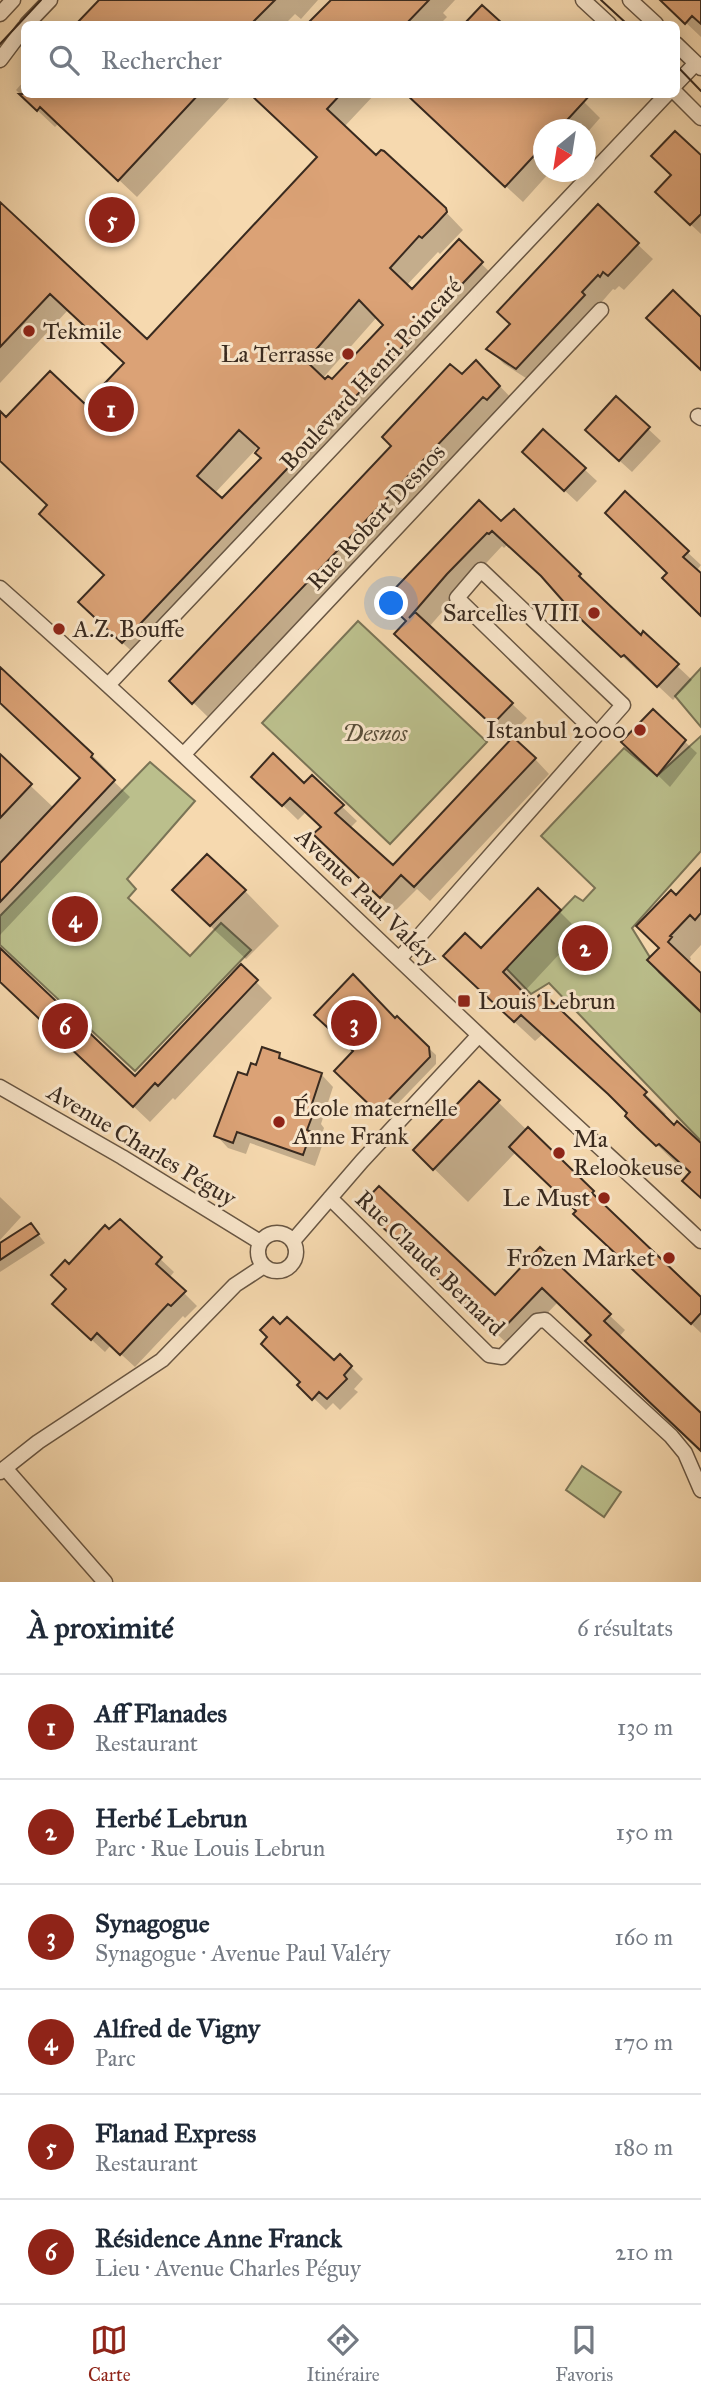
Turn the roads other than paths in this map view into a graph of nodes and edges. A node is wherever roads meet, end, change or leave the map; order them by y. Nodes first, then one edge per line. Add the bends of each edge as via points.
1 (13, 0) edge
2 (50, 0) edge
3 (583, 0) edge
4 (630, 0) edge
5 (0, 13) edge
6 (31, 21) edge
7 (606, 21) edge
8 (653, 21) edge
9 (21, 33) edge
10 (680, 47) edge
11 (0, 60) edge
12 (699, 65) edge
13 (680, 81) edge
14 (680, 96) edge
15 (663, 98) edge
16 (701, 118) edge
17 (601, 310) dead end
18 (0, 588) edge
19 (109, 684) junction
20 (597, 734) junction
21 (184, 754) junction
22 (400, 958) junction
23 (479, 1035) junction
24 (0, 1087) edge
25 (330, 1198) junction
26 (293, 1241) junction
27 (701, 1241) edge
28 (260, 1242) junction
29 (264, 1266) junction
30 (2, 1470) edge
31 (701, 1490) edge
32 (105, 1582) edge

1 - 5 street
2 - 6 street
3 - 7 street
4 - 8 street
9 - 11 street
10 - 12 street
12 - 13 street
14 - 16 street
15 - 19 street, Boulevard Henri Poincaré
17 - 21 street, Rue Robert Desnos
18 - 19 street, Avenue Paul Valéry
19 - 21 street, Avenue Paul Valéry
20 - 20 street via 623,705 481,570 457,598
20 - 22 street
21 - 22 street, Avenue Paul Valéry
22 - 23 street, Avenue Paul Valéry
23 - 25 street
23 - 27 street, Avenue Paul Valéry
24 - 28 street, Avenue Charles Péguy
25 - 26 street
25 - 31 street, Rue Claude Bernard via 489,1355 502,1357 537,1321 545,1320 671,1436 685,1453
26 - 28 street via 276,1232
26 - 29 street via 296,1258 289,1268 276,1271
28 - 29 street via 258,1255
29 - 30 street via 235,1285 162,1360
30 - 32 street via 25,1488

